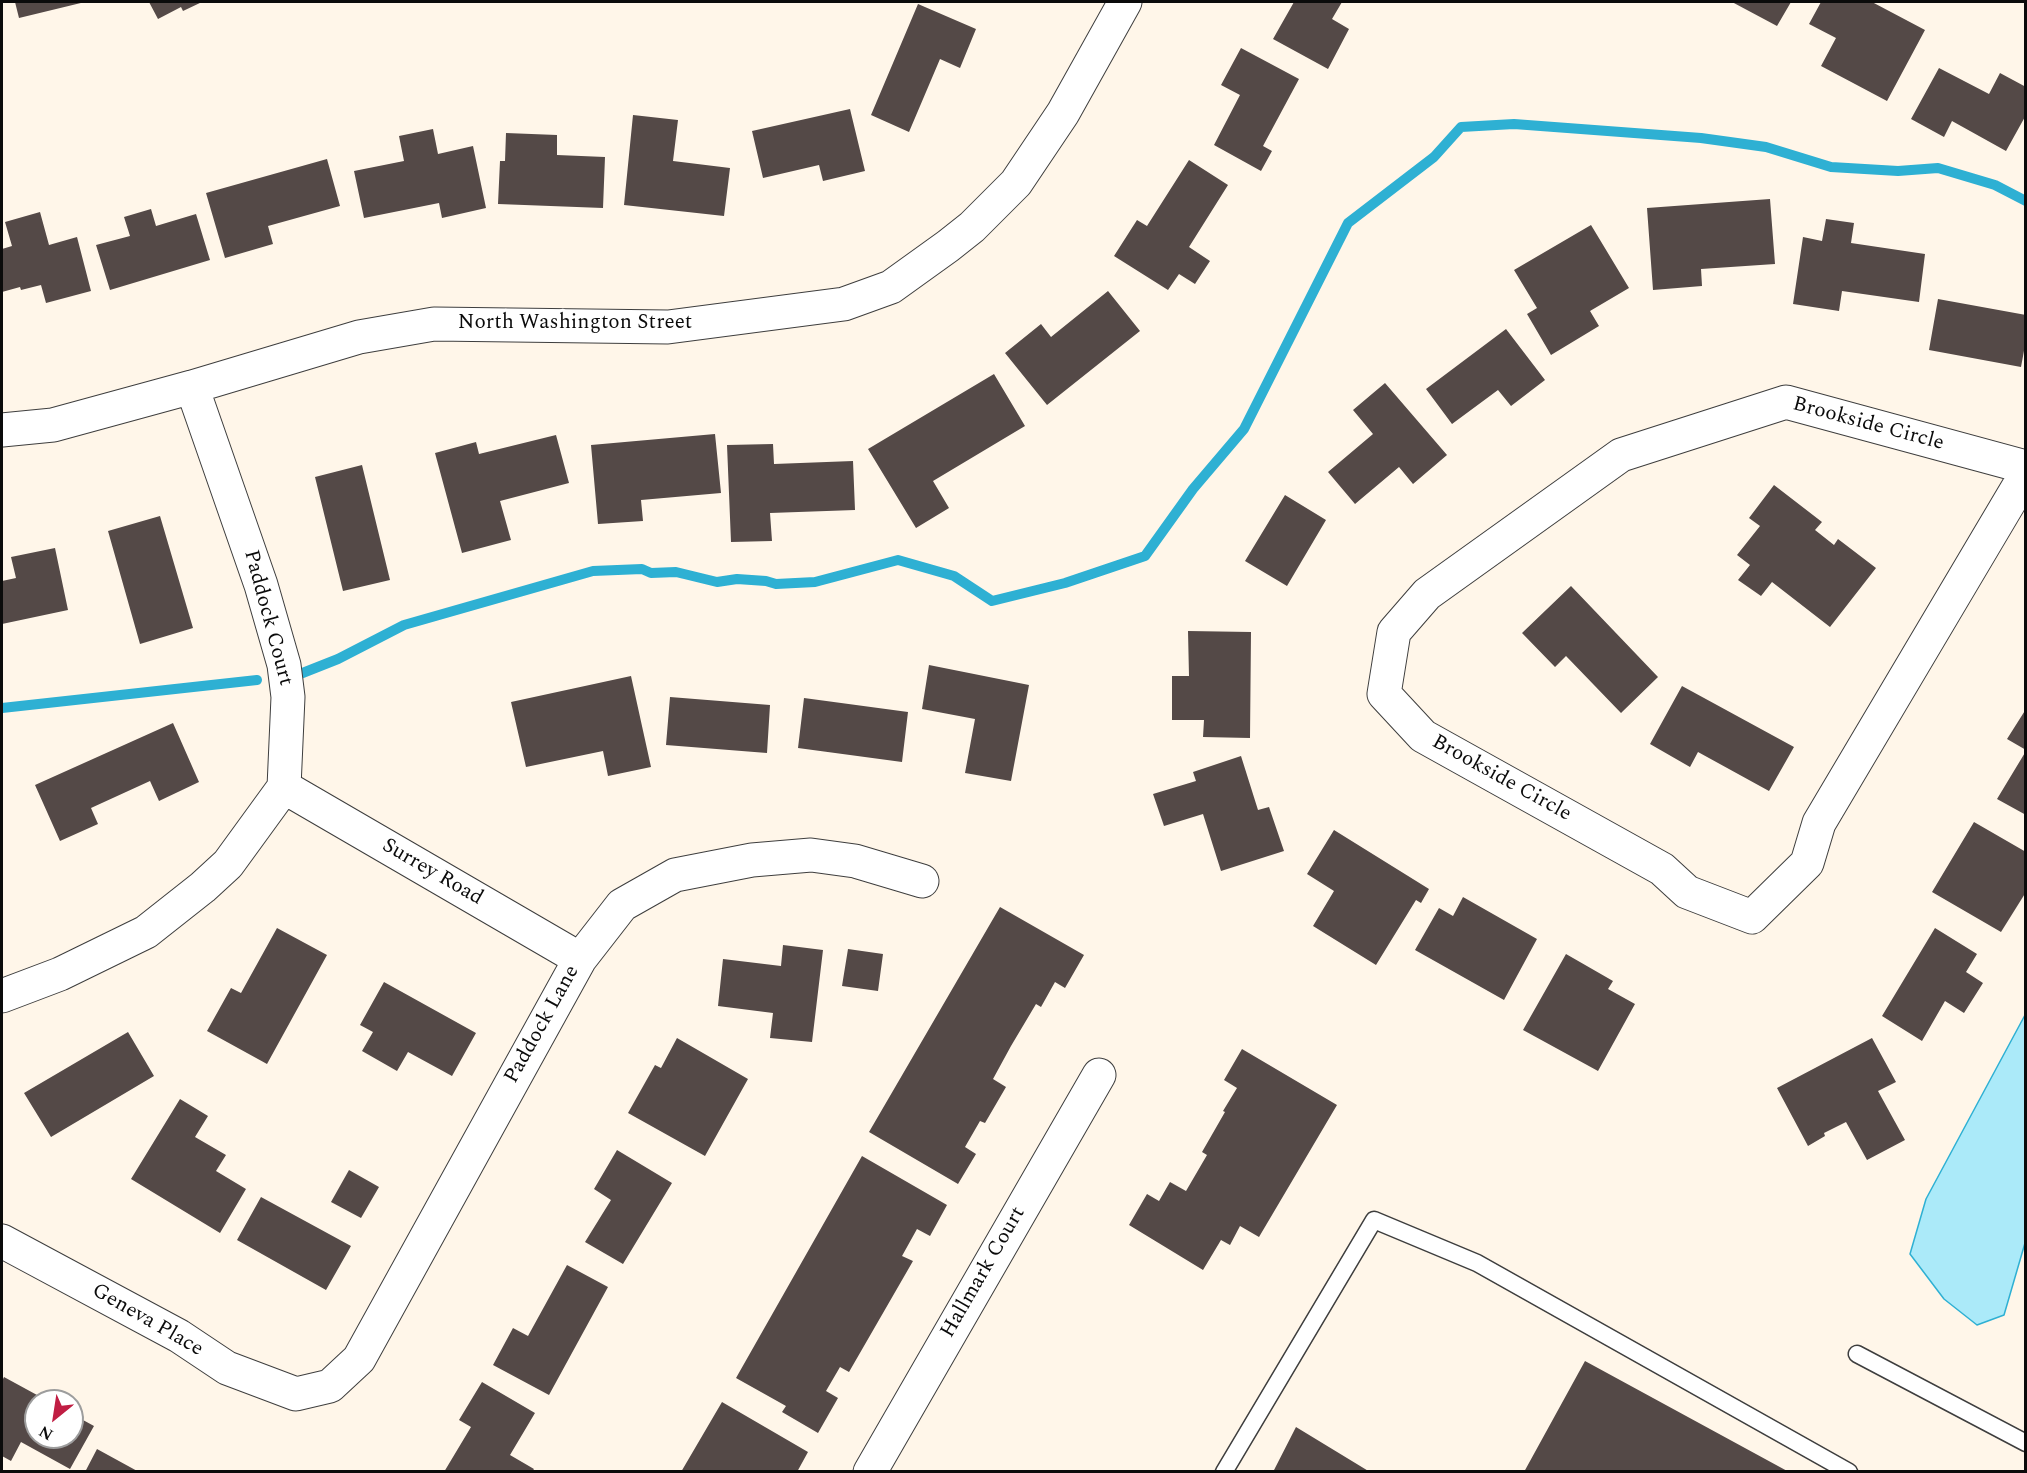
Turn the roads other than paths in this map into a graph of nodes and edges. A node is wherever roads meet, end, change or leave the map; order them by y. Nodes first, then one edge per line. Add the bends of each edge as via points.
1 (1125, 2) edge
2 (192, 387) junction
3 (2, 430) edge
4 (2025, 467) edge
5 (2025, 474) edge
6 (284, 787) junction
7 (922, 881) dead end
8 (580, 959) junction
9 (2, 996) edge
10 (1099, 1075) dead end
11 (2, 1241) edge
12 (1857, 1354) dead end
13 (296, 1394) joint
14 (2025, 1443) edge
15 (870, 1472) edge
16 (1224, 1472) edge
17 (1849, 1472) edge

1 - 2 street, North Washington Street via 1064,113 1016,183 972,227 891,286 844,304 668,327 434,324 358,337
2 - 3 street, North Washington Street via 53,425
2 - 6 street, Paddock Court via 261,585 284,665 288,697
4 - 5 street, Brookside Circle via 1786,402 1621,455 1428,594 1394,632 1384,694 1423,736 1662,869 1688,892 1752,917 1807,863 1819,823
6 - 8 street, Surrey Road
6 - 9 street via 228,864 146,932 60,974
7 - 8 street, Paddock Lane via 855,861 811,855 752,860 675,875 622,905
8 - 13 street, Paddock Lane via 359,1359 330,1386
10 - 15 street, Hallmark Court
11 - 13 street, Geneva Place via 179,1336 227,1368
12 - 14 lane
16 - 17 lane via 1374,1220 1477,1263

